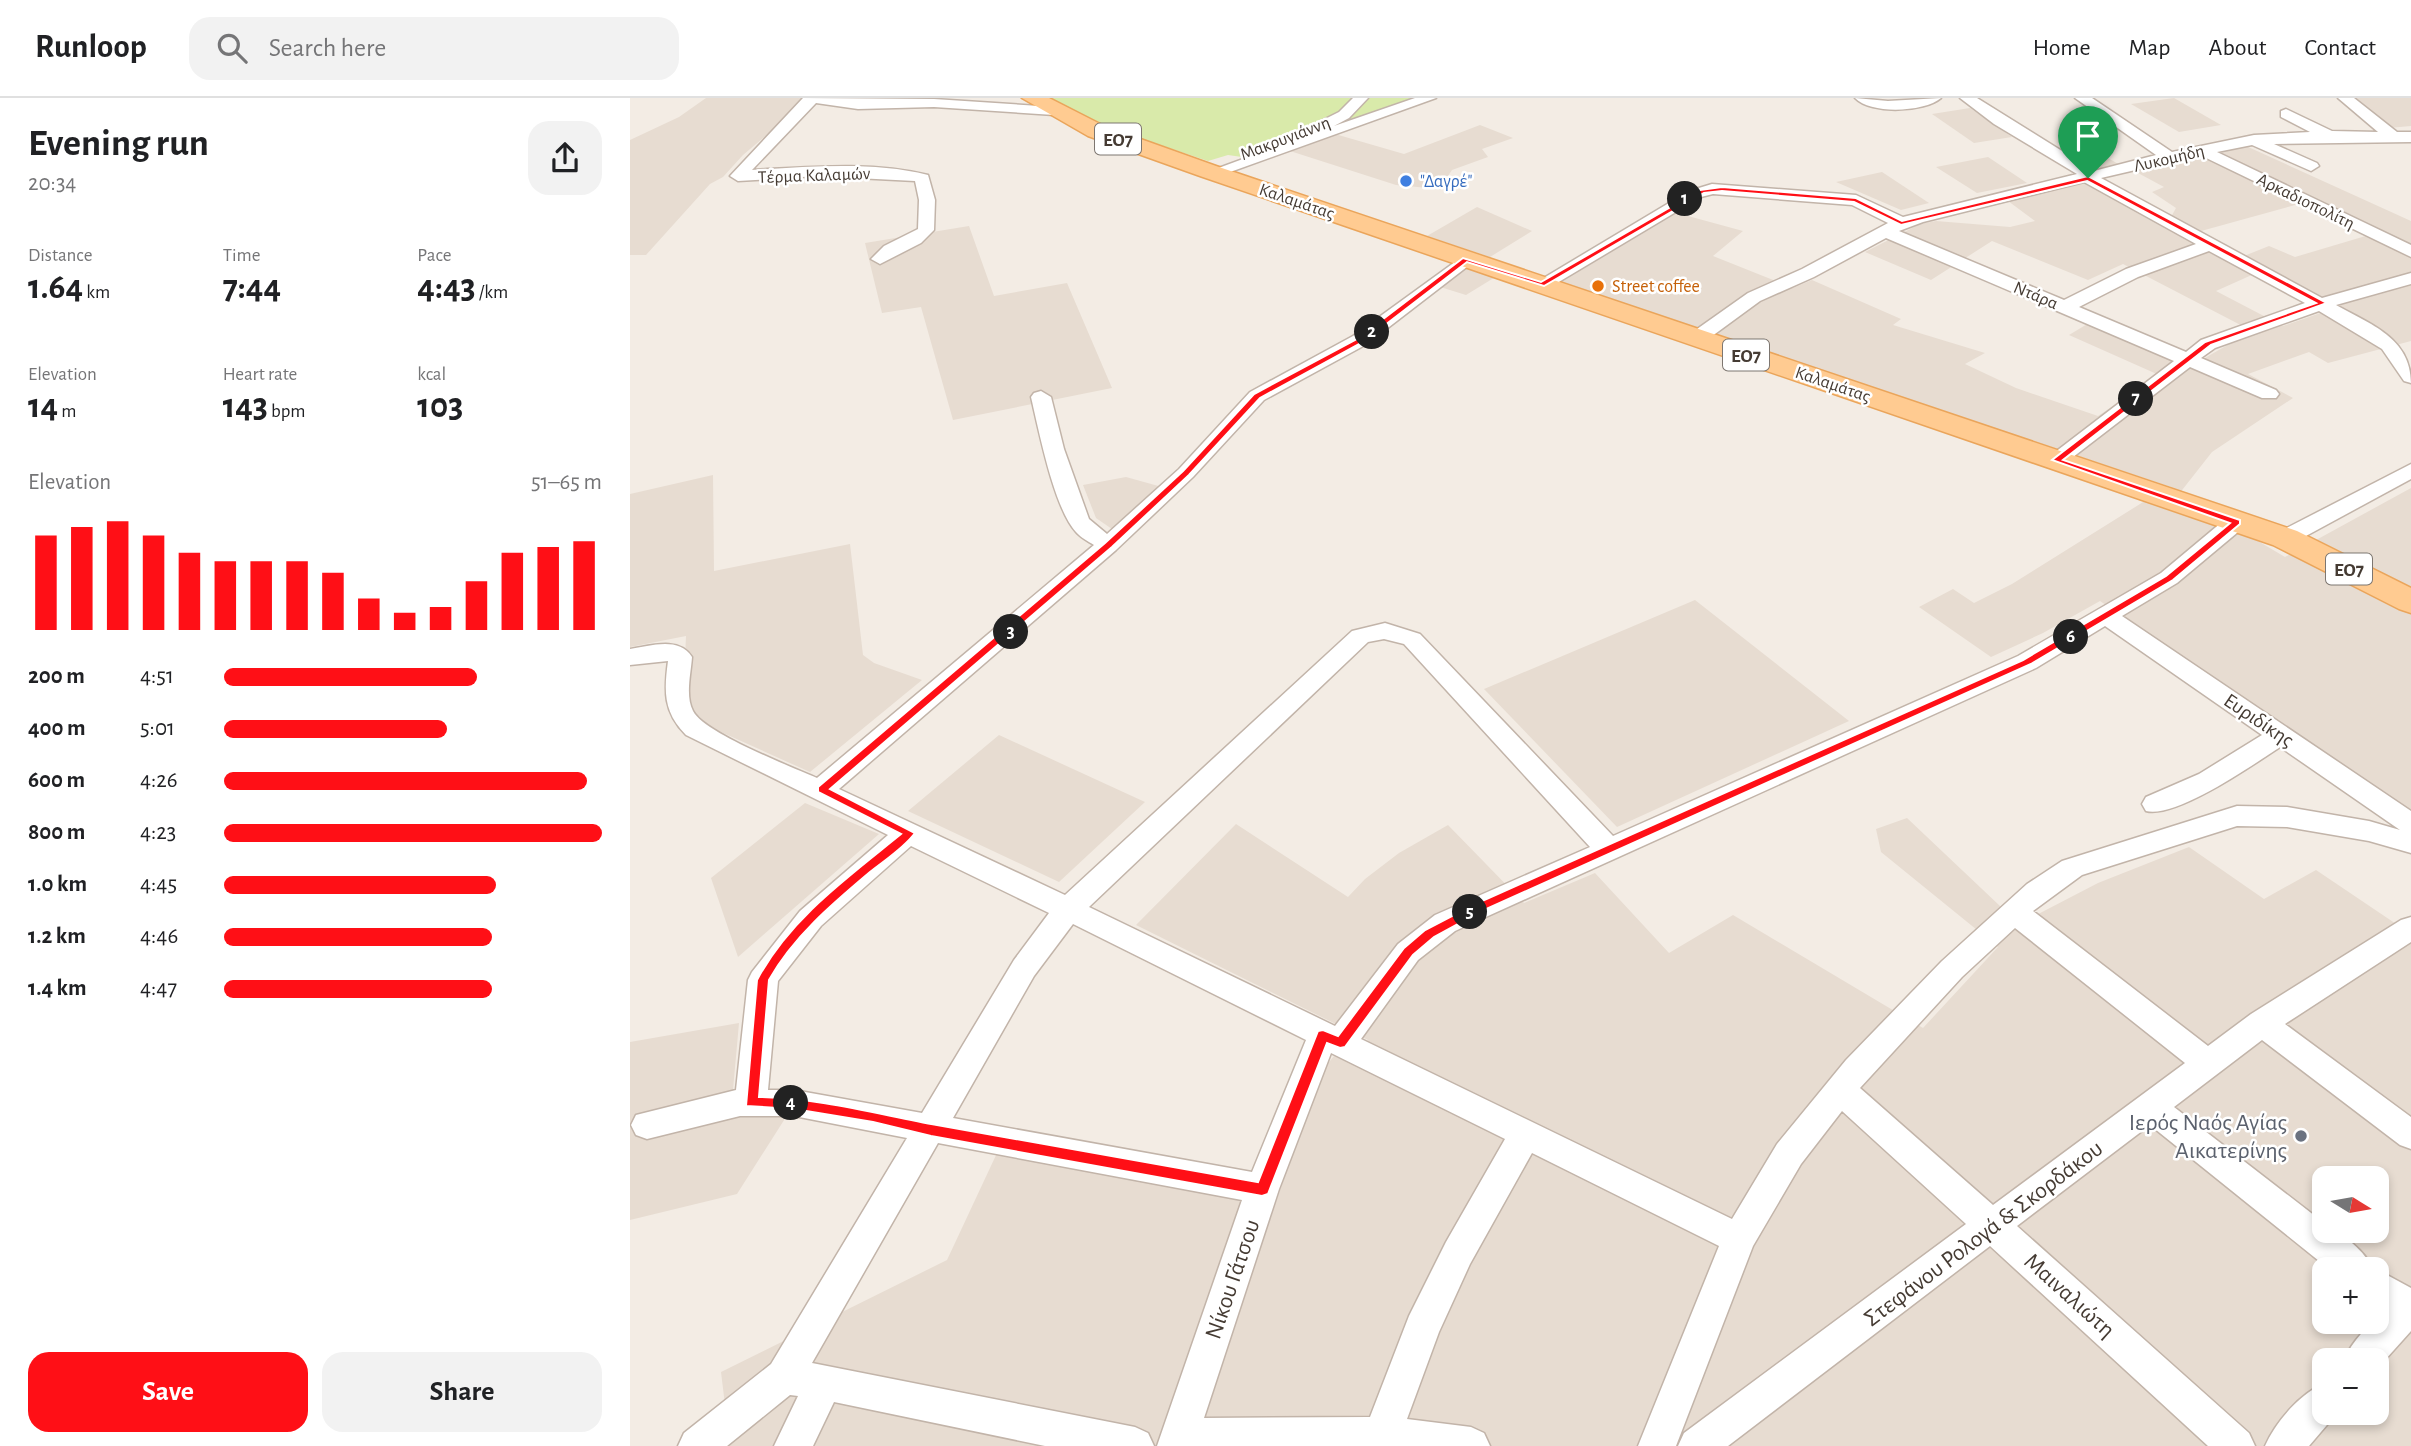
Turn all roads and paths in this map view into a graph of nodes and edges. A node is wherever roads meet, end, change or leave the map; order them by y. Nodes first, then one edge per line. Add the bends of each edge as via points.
1 (1033, 98) edge
2 (1361, 98) edge
3 (1429, 98) edge
4 (1862, 98) edge
5 (1934, 98) edge
6 (1967, 98) edge
7 (2081, 98) edge
8 (2345, 98) edge
9 (811, 99) edge
10 (1054, 111) junction
11 (2286, 114) dead end
12 (2300, 123) junction
13 (2392, 135) junction
14 (2331, 136) junction
15 (2411, 137) edge
16 (2254, 140) junction
17 (2201, 150) junction
18 (2169, 157) junction
19 (2311, 166) dead end
20 (1208, 171) junction
21 (2090, 178) junction
22 (1893, 227) junction
23 (2211, 244) junction
24 (2411, 252) edge
25 (1466, 259) junction
26 (880, 260) dead end
27 (2411, 278) edge
28 (1541, 285) junction
29 (2323, 303) junction
30 (2065, 307) junction
31 (1697, 338) junction
32 (2188, 359) junction
33 (2411, 377) edge
34 (2269, 394) dead end
35 (1041, 397) dead end
36 (2057, 460) junction
37 (2411, 470) edge
38 (2236, 522) junction
39 (2285, 538) junction
40 (1108, 545) junction
41 (2411, 602) edge
42 (2107, 617) junction
43 (630, 657) edge
44 (2281, 735) junction
45 (822, 789) junction
46 (2155, 804) dead end
47 (2411, 824) edge
48 (909, 833) junction
49 (2411, 843) edge
50 (1611, 851) junction
51 (1068, 909) junction
52 (2014, 912) junction
53 (2411, 928) edge
54 (2262, 1023) junction
55 (1332, 1039) junction
56 (2209, 1065) junction
57 (1840, 1089) junction
58 (751, 1102) junction
59 (2151, 1107) junction
60 (647, 1125) dead end
61 (931, 1130) junction
62 (1525, 1134) junction
63 (2411, 1135) edge
64 (1262, 1189) junction
65 (1994, 1225) junction
66 (1739, 1238) junction
67 (2341, 1257) edge
68 (2389, 1294) edge
69 (2409, 1307) edge
70 (2373, 1348) edge
71 (784, 1377) junction
72 (824, 1382) junction
73 (2312, 1415) edge
74 (1382, 1435) junction
75 (1671, 1437) edge
76 (1177, 1442) edge
77 (697, 1446) edge
78 (793, 1446) edge
79 (1135, 1446) edge
80 (1471, 1446) edge
81 (1697, 1446) edge
82 (2236, 1446) edge
83 (2284, 1446) edge

1 - 10 main road, ΕΟ7
2 - 20 street, Μακρυγιάννη via 1344,115 1313,131
3 - 20 street
4 - 5 street via 1884,106
6 - 21 street
7 - 18 street
8 - 13 street
9 - 10 street, Τέρμα Καλαμών via 859,105 934,103
9 - 26 street, Τέρμα Καλαμών via 738,176 818,172 922,178 926,230
10 - 20 main road, ΕΟ7
11 - 12 street
12 - 14 street
12 - 16 street via 2292,131
13 - 14 street
13 - 15 street
14 - 16 street
16 - 17 street, Λυκομήδη
16 - 19 street
17 - 18 street, Λυκομήδη
17 - 24 street, Αρκαδιοπολίτη
18 - 21 street, Λυκομήδη
20 - 25 main road, Καλαμάτας / ΕΟ7
21 - 22 street, Λυκομήδη
21 - 23 street
22 - 28 street via 1856,200 1712,189 1695,194
22 - 30 street, Ντάρα
22 - 31 street, Λυκομήδη via 1754,297
23 - 29 street
23 - 30 street via 2132,272
25 - 28 main road, Καλαμάτας / ΕΟ7
25 - 40 street via 1360,340 1257,396 1193,465
27 - 29 street
28 - 31 main road, Καλαμάτας / ΕΟ7
29 - 32 street via 2208,344
29 - 33 street via 2389,345
30 - 32 street, Ντάρα
31 - 36 main road, Καλαμάτας / ΕΟ7
32 - 34 street
32 - 36 street
35 - 40 street via 1078,519
36 - 38 main road, Καλαμάτας / ΕΟ7
37 - 39 street
38 - 39 main road, Καλαμάτας / ΕΟ7
38 - 42 street, Νίκου Γάτσου via 2169,578
39 - 41 main road, Καλαμάτας / ΕΟ7
40 - 45 street
42 - 44 street, Ευριδίκης
42 - 50 street, Νίκου Γάτσου via 2015,668
43 - 45 street via 660,651 680,657 678,707 690,725 733,750
44 - 46 street via 2208,780
44 - 47 street, Ευριδίκης
45 - 48 street
48 - 51 street
48 - 58 street via 829,900 783,947 771,966 763,980
49 - 52 street via 2287,817 2226,818 2073,868
50 - 51 street via 1412,639 1371,631 1360,636
50 - 55 street, Νίκου Γάτσου via 1430,933
51 - 55 street
51 - 61 street via 1024,968
52 - 56 street
52 - 57 street via 1952,969
53 - 54 street, Στεφάνου Ρολογά & Σκορδάκου
54 - 56 street, Στεφάνου Ρολογά & Σκορδάκου
54 - 63 street
55 - 62 street
55 - 64 street, Νίκου Γάτσου
56 - 59 street, Στεφάνου Ρολογά & Σκορδάκου
57 - 65 street, Μαιναλιώτη
57 - 66 street via 1789,1154
58 - 60 street
58 - 61 street via 794,1103
59 - 65 street, Στεφάνου Ρολογά & Σκορδάκου
59 - 67 street
61 - 64 street
61 - 71 street
62 - 66 street
62 - 74 street via 1427,1315
64 - 76 street, Νίκου Γάτσου
65 - 81 street, Στεφάνου Ρολογά & Σκορδάκου
65 - 82 street, Μαιναλιώτη
66 - 75 street via 1689,1358
68 - 69 street
69 - 70 street
71 - 72 street
71 - 77 street
72 - 78 street
72 - 79 street
73 - 83 street
74 - 76 street
74 - 80 street

